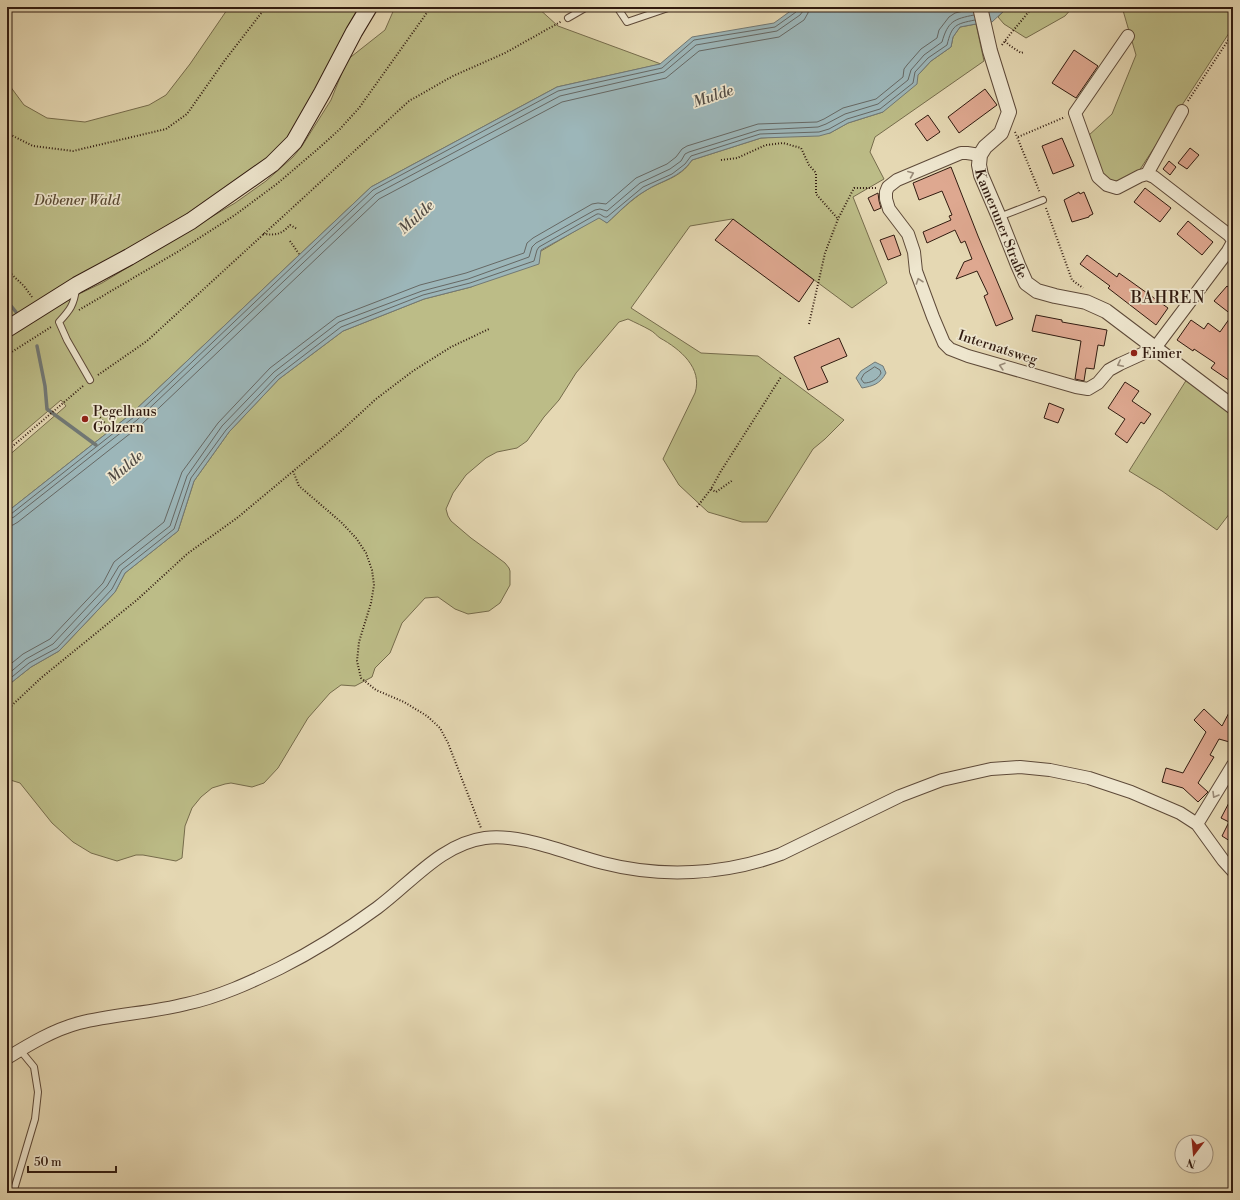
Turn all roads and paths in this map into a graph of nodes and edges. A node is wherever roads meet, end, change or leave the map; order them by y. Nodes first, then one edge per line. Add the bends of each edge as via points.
1 (266, 7) edge
2 (369, 7) edge
3 (431, 7) edge
4 (587, 7) edge
5 (617, 7) edge
6 (671, 7) edge
7 (980, 7) edge
8 (1032, 7) edge
9 (568, 18) joint
10 (1233, 33) edge
11 (1128, 36) dead end
12 (1005, 41) junction
13 (1024, 52) dead end
14 (991, 55) junction
15 (1182, 111) joint
16 (1075, 113) junction
17 (7, 133) edge
18 (980, 155) junction
19 (721, 160) dead end
20 (1147, 174) junction
21 (888, 187) junction
22 (1043, 200) junction
23 (999, 217) junction
24 (838, 219) junction
25 (297, 229) dead end
26 (263, 234) junction
27 (290, 241) dead end
28 (1233, 242) edge
29 (299, 254) dead end
30 (7, 270) edge
31 (77, 285) junction
32 (1084, 289) dead end
33 (79, 310) dead end
34 (35, 311) junction
35 (59, 322) junction
36 (809, 324) dead end
37 (7, 329) edge
38 (489, 329) dead end
39 (1155, 348) junction
40 (7, 355) edge
41 (781, 377) dead end
42 (90, 380) junction
43 (1233, 407) edge
44 (98, 415) dead end
45 (111, 430) dead end
46 (7, 452) edge
47 (293, 471) junction
48 (733, 480) dead end
49 (711, 489) junction
50 (697, 507) dead end
51 (7, 710) edge
52 (1233, 765) edge
53 (1197, 824) junction
54 (485, 838) junction
55 (1233, 871) edge
56 (20, 1050) junction
57 (7, 1058) edge
58 (1233, 1172) edge
59 (14, 1193) edge
60 (1231, 1193) edge

1 - 17 path via 187,114 166,129 73,151 33,146
2 - 31 main road via 294,142 272,164 191,221
3 - 33 path via 359,108 319,148 235,215
4 - 9 lane
5 - 6 lane via 627,22
7 - 14 street, Kameruner Straße
8 - 12 path
9 - 26 path via 505,53 453,76 408,101
10 - 15 path
11 - 16 street
12 - 13 path via 1020,53
12 - 14 path
14 - 18 street, Kameruner Straße via 1009,112 1001,133
15 - 20 street
16 - 20 street via 1098,177 1107,185 1117,188
16 - 22 path via 1018,137
21 -> 18 street via 897,180 961,153
18 - 23 street, Kameruner Straße via 981,175
19 - 24 path via 737,158 766,145 783,143 801,148 816,173 816,194
20 - 28 street via 1229,235
21 - 24 path via 854,188
39 -> 21 street, Internatsweg via 1109,370 1098,383 1088,389 950,349 944,343 923,293 908,234 889,209 886,199
22 - 23 lane
22 - 32 path via 1072,280
23 - 39 street, Kameruner Straße via 1026,284 1037,291 1086,302 1106,311
24 - 36 path via 825,253
25 - 26 path via 290,225 275,235
26 - 42 path via 147,341
27 - 29 path
28 - 39 street
30 - 34 path via 24,286
31 - 34 main road
31 - 35 lane via 72,308
34 - 37 main road
35 - 40 path
35 - 42 lane
38 - 47 path via 451,347 413,371 376,399
39 - 43 street, Kameruner Straße
41 - 49 path
42 - 46 path
44 - 45 path
47 - 51 path via 237,518 187,554
47 - 54 path via 299,486 356,538 372,570 374,585 359,642 357,661 361,678 376,690 404,702 427,716 440,728
48 - 49 path via 716,492
49 - 50 path
52 -> 53 street
53 - 54 street via 1180,813 1131,792 1089,778 1020,767 942,780 900,796 781,854 744,866 671,872 623,868 511,838
53 - 55 street
54 - 56 street via 463,843 443,854 379,907 349,928 282,967 242,985 187,1004 78,1024 56,1031
56 - 57 street
56 - 59 lane via 34,1067 38,1092 35,1119
58 - 60 path

